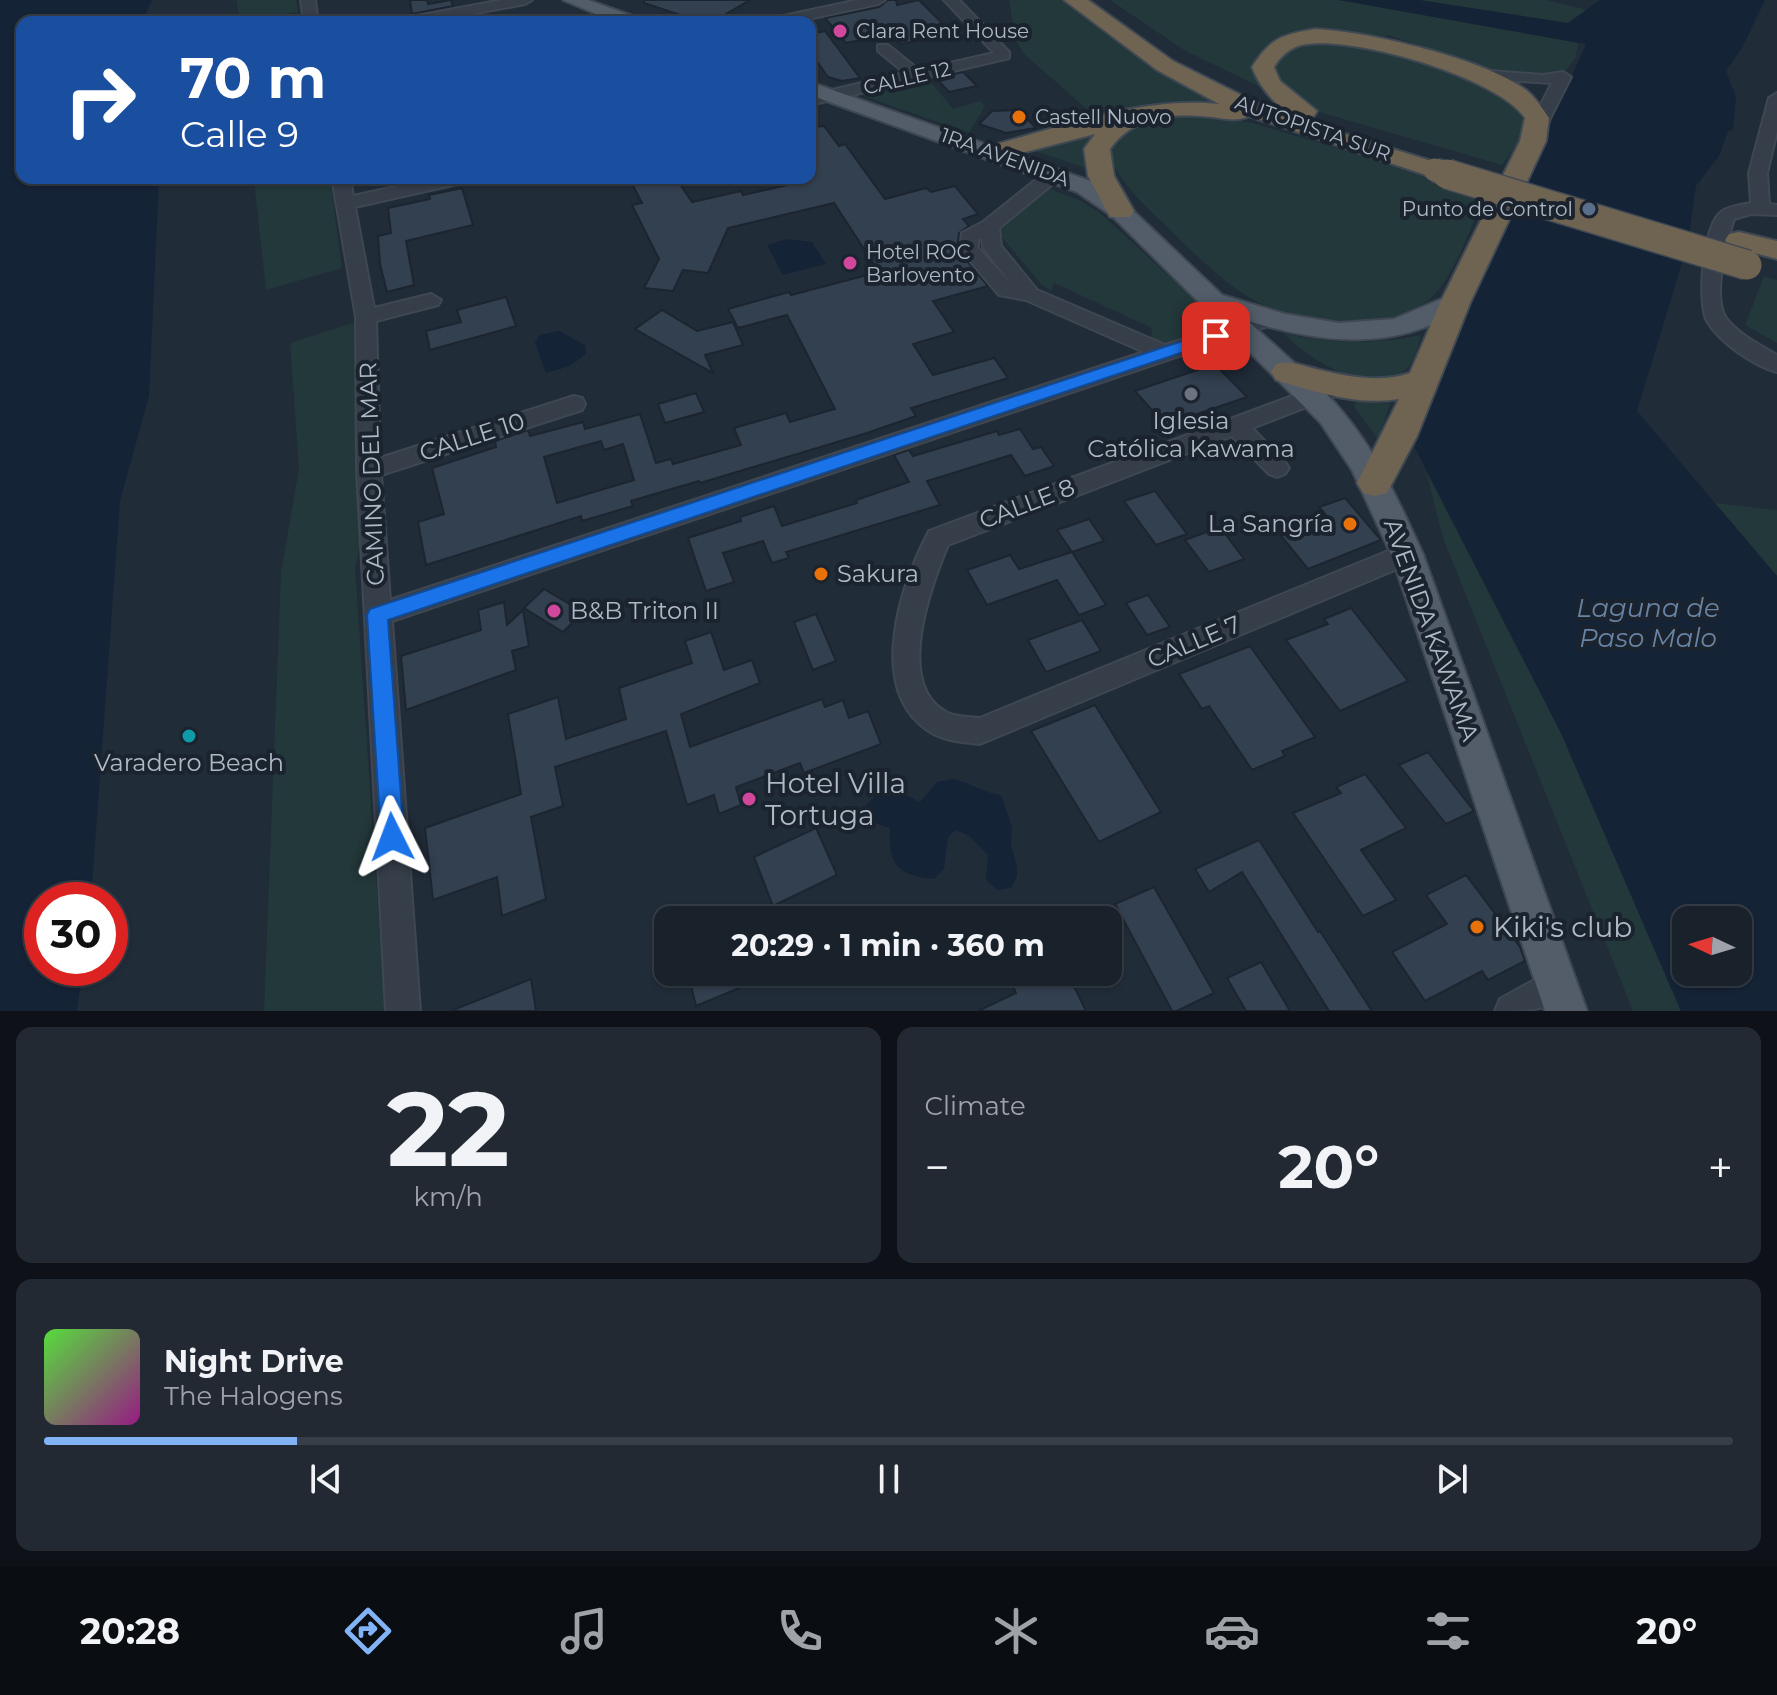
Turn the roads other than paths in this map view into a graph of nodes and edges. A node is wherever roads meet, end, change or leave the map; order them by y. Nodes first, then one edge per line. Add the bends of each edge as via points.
1 (525, 0) edge
2 (572, 0) edge
3 (785, 0) edge
4 (878, 0) edge
5 (951, 0) edge
6 (1074, 0) edge
7 (1099, 0) edge
8 (438, 16) edge
9 (616, 16) edge
10 (801, 16) joint
11 (883, 48) dead end
12 (1477, 75) junction
13 (917, 76) junction
14 (816, 90) edge
15 (831, 95) junction
16 (1777, 98) edge
17 (816, 99) edge
18 (1305, 111) junction
19 (1135, 116) junction
20 (1276, 119) junction
21 (1538, 126) junction
22 (1396, 149) junction
23 (995, 152) junction
24 (1054, 174) junction
25 (402, 184) edge
26 (344, 190) edge
27 (1768, 209) edge
28 (1120, 211) junction
29 (1777, 250) edge
30 (1743, 252) junction
31 (1777, 274) edge
32 (431, 300) dead end
33 (1455, 303) junction
34 (366, 317) junction
35 (1255, 323) junction
36 (1164, 353) junction
37 (1777, 365) edge
38 (1287, 372) joint
39 (1422, 381) junction
40 (1326, 391) junction
41 (574, 404) dead end
42 (1236, 426) junction
43 (1277, 468) dead end
44 (369, 470) junction
45 (1375, 483) junction
46 (1407, 554) junction
47 (377, 615) junction
48 (980, 731) joint
49 (1561, 998) edge
50 (403, 1011) edge
51 (1512, 1011) edge

1 - 8 street
2 - 9 main road
3 - 10 street
4 - 10 street
5 - 13 street, CALLE 12 via 1004,55
6 - 20 highway, AUTOPISTA SUR via 1180,74
7 - 18 highway, AUTOPISTA SUR via 1196,64
11 - 13 street
12 - 18 highway via 1360,38 1299,40 1273,51 1263,67 1270,84
12 - 21 highway via 1524,100
12 - 21 street via 1563,77
13 - 15 street, CALLE 12
14 - 15 main road, 1RA AVENIDA
15 - 17 street, CALLE 12
15 - 23 main road, 1RA AVENIDA
16 - 27 street via 1758,173
18 - 22 highway, AUTOPISTA SUR
19 - 20 highway via 1191,108
19 - 23 highway
19 - 28 highway via 1107,135 1097,149 1101,176
20 - 22 highway, AUTOPISTA SUR
21 - 33 highway
22 - 30 highway, AUTOPISTA SUR, bridge
23 - 24 main road, 1RA AVENIDA
24 - 28 main road, 1RA AVENIDA
24 - 36 street via 990,226 992,247 1030,294
25 - 26 street
26 - 34 street, CAMINO DEL MAR
27 - 37 street via 1726,216 1710,305 1717,320
28 - 35 main road, 1RA AVENIDA via 1213,299
29 - 30 highway
30 - 31 highway
32 - 34 street
33 - 35 main road via 1411,325 1365,332
33 - 39 highway
34 - 44 street, CAMINO DEL MAR
35 - 36 street
35 - 38 main road
36 - 47 street
38 - 40 highway
39 - 40 highway via 1391,390
39 - 45 highway
40 - 42 street, CALLE 8
40 - 45 main road, AVENIDA KAWAMA
41 - 44 street, CALLE 10
42 - 43 street
42 - 48 street, CALLE 8 via 938,538 910,623 906,679 916,700 938,722
44 - 47 street, CAMINO DEL MAR
45 - 46 main road, AVENIDA KAWAMA
46 - 48 street, CALLE 7
46 - 49 main road, AVENIDA KAWAMA
47 - 50 street, CAMINO DEL MAR
49 - 51 street

